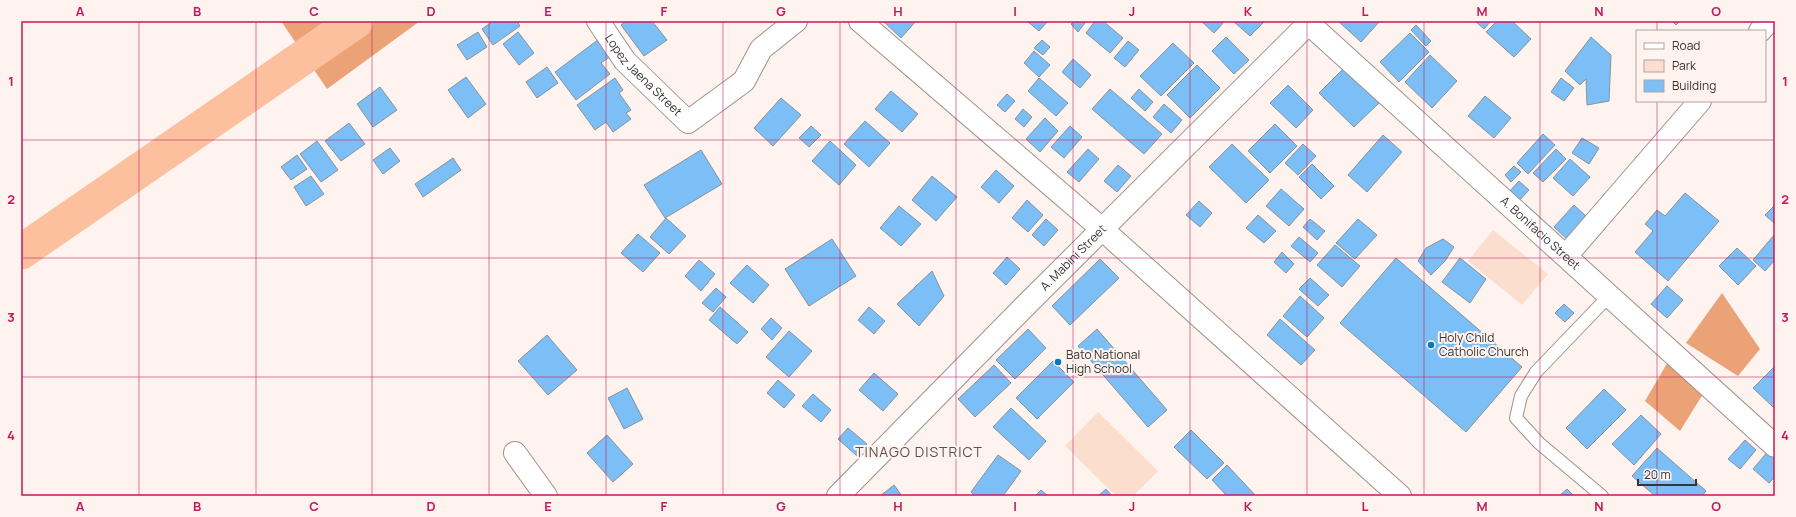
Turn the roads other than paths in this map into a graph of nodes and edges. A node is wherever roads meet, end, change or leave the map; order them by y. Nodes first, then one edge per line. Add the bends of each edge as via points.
1 (598, 21) edge
2 (796, 21) edge
3 (860, 21) edge
4 (1769, 21) edge
5 (1308, 22) edge
6 (1761, 30) edge
7 (1699, 102) edge
8 (1102, 229) junction
9 (1566, 256) junction
10 (1609, 296) junction
11 (1775, 446) edge
12 (515, 453) dead end
13 (546, 496) edge
14 (838, 496) edge
15 (1400, 496) edge
16 (1602, 496) edge

1 - 2 street, Lopez Jaena Street via 625,61 688,122 744,81 761,49
3 - 8 street
4 - 6 street
5 - 8 street, A. Mabini Street
5 - 9 street, A. Bonifacio Street
7 - 9 street
8 - 14 street, A. Mabini Street
8 - 15 street
9 - 10 street, A. Bonifacio Street
10 - 11 street, A. Bonifacio Street
10 - 16 lane via 1536,372 1522,396 1516,418 1539,443
12 - 13 street

